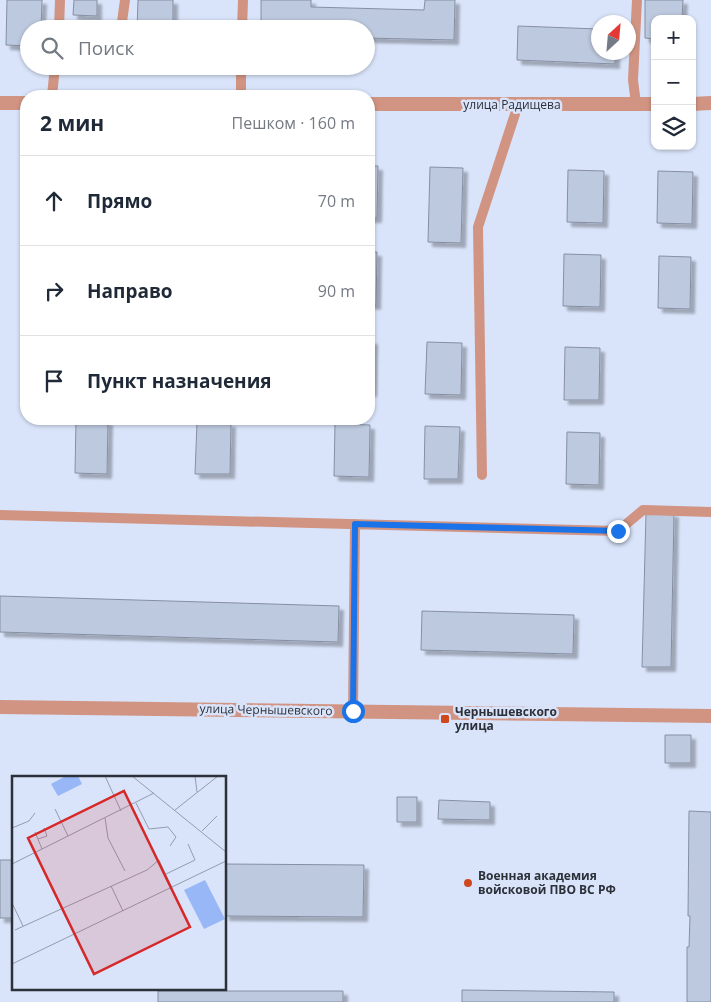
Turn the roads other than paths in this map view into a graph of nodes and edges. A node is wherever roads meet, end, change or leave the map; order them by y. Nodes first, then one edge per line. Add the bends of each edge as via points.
1 (60, 0) edge
2 (125, 0) edge
3 (243, 0) edge
4 (637, 0) edge
5 (59, 20) edge
6 (122, 20) edge
7 (242, 20) edge
8 (54, 75) edge
9 (241, 75) edge
10 (53, 90) edge
11 (241, 90) edge
12 (0, 103) edge
13 (20, 103) edge
14 (711, 103) edge
15 (375, 104) edge
16 (636, 104) junction
17 (651, 104) edge
18 (696, 104) edge
19 (518, 105) junction
20 (482, 476) dead end
21 (711, 512) edge
22 (0, 515) edge
23 (355, 524) junction
24 (0, 707) edge
25 (353, 711) junction
26 (711, 716) edge

1 - 5 lane
2 - 6 lane
3 - 7 lane
4 - 16 lane via 633,80
8 - 10 lane
9 - 11 lane
12 - 13 street
14 - 18 street
15 - 19 street, улица Радищева
16 - 17 street, улица Радищева
16 - 19 street, улица Радищева
19 - 20 lane via 478,227
21 - 23 lane via 643,510 618,531
22 - 23 lane
23 - 25 lane
24 - 25 street, улица Чернышевского
25 - 26 street, улица Чернышевского

